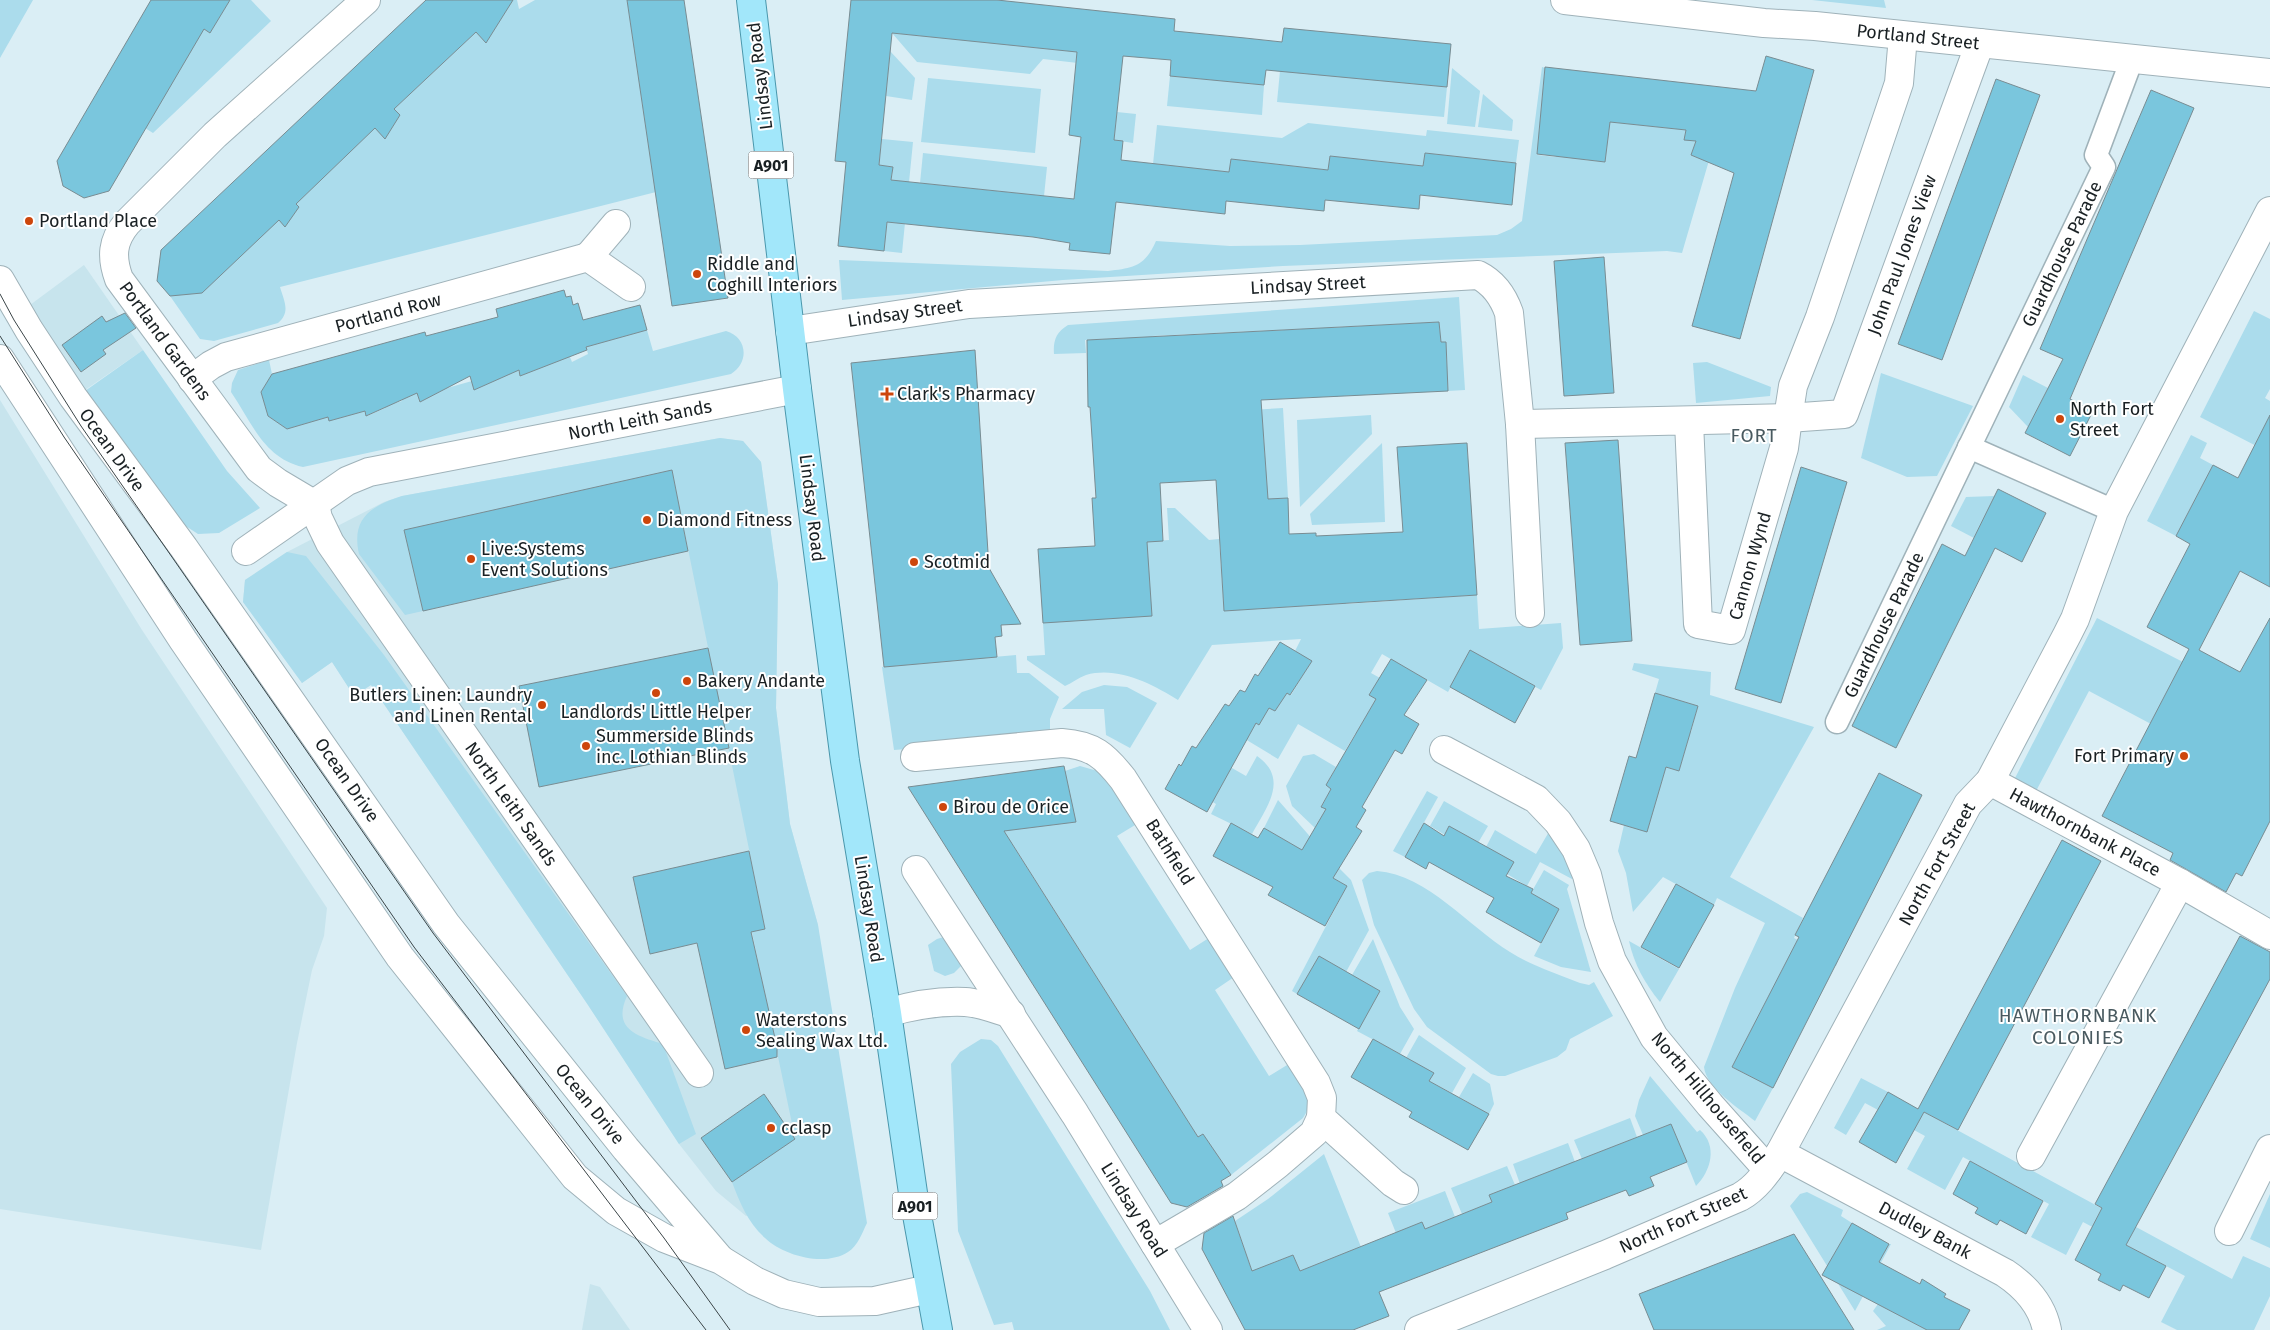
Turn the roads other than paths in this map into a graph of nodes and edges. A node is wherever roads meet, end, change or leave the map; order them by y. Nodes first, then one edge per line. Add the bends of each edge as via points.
1 (366, 0) edge
2 (751, 0) edge
3 (1565, 0) edge
4 (1751, 10) edge
5 (1903, 36) junction
6 (1980, 43) junction
7 (2132, 59) junction
8 (2270, 73) edge
9 (2270, 211) edge
10 (616, 224) dead end
11 (588, 257) junction
12 (0, 280) edge
13 (631, 287) dead end
14 (790, 331) junction
15 (0, 360) edge
16 (192, 379) junction
17 (797, 389) junction
18 (1788, 418) junction
19 (1689, 422) junction
20 (1520, 424) junction
21 (1969, 447) junction
22 (315, 505) junction
23 (2114, 511) junction
24 (246, 551) dead end
25 (1530, 613) dead end
26 (1837, 722) dead end
27 (1444, 750) dead end
28 (915, 758) dead end
29 (1990, 780) junction
30 (916, 870) dead end
31 (2180, 883) junction
32 (2270, 935) edge
33 (886, 1014) junction
34 (1011, 1014) junction
35 (699, 1073) dead end
36 (1321, 1118) junction
37 (2270, 1149) edge
38 (2031, 1156) dead end
39 (1774, 1161) junction
40 (1404, 1190) dead end
41 (2229, 1230) dead end
42 (1155, 1244) junction
43 (721, 1260) junction
44 (929, 1289) junction
45 (938, 1330) edge
46 (1208, 1330) edge
47 (1419, 1330) edge
48 (2047, 1330) edge

1 - 16 street, Portland Gardens via 215,135 127,223 116,239 113,259 119,279
2 - 14 main road, Lindsay Road / A901
3 - 4 street, Portland Street
4 - 5 street, Portland Street
5 - 6 street, Portland Street
5 - 18 street via 1899,83 1820,317 1793,386
6 - 7 street, Portland Street
6 - 18 street, John Paul Jones View via 1844,414
7 - 8 street, Portland Street
7 - 21 street, Guardhouse Parade via 2096,155 2104,167
9 - 23 street, North Fort Street
10 - 11 street
11 - 13 street
11 - 16 street, Portland Row via 226,357
12 - 43 street, Ocean Drive via 73,397 184,548 446,924 626,1149
14 - 17 main road, Lindsay Road / A901
14 - 20 street, Lindsay Street via 970,304 1478,275 1496,289 1509,313
15 - 43 street, Ocean Drive via 188,648 400,957 569,1169 616,1211 664,1238
16 - 22 street, Portland Gardens via 259,469
17 - 22 street, North Leith Sands via 369,472 347,481
17 - 33 main road, Lindsay Road / A901 via 845,761
18 - 19 street, John Paul Jones View
18 - 19 street, Cannon Wynd via 1784,448 1731,630 1698,624
19 - 20 street, John Paul Jones View
20 - 25 street, Lindsay Street
21 - 23 street
21 - 26 street, Guardhouse Parade
22 - 24 street, North Leith Sands
22 - 35 street, North Leith Sands via 322,529 335,551
23 - 29 street, North Fort Street via 2075,619
27 - 39 street, North Hillhousefield via 1536,799 1558,822 1576,849 1588,876 1612,961 1654,1038 1710,1105
28 - 36 street, Bathfield via 1062,743 1076,744 1108,759 1124,779 1316,1083 1322,1098
29 - 31 street, Hawthornbank Place
29 - 39 street, North Fort Street via 1968,804
30 - 34 street, Lindsay Road
31 - 32 street, Hawthornbank Place
31 - 38 street, Hawthornbank Place
33 - 34 street via 900,1009 965,1002
33 - 44 main road, Lindsay Road / A901
34 - 42 street, Lindsay Road
36 - 40 street via 1393,1184
36 - 42 street via 1314,1133 1236,1196
37 - 41 street
39 - 47 street, North Fort Street via 1756,1186 1740,1196
39 - 48 street, Dudley Bank via 2005,1272 2033,1297
42 - 46 street, Lindsay Road
43 - 44 street, Ocean Drive via 784,1294 819,1302 874,1301
44 - 45 main road, Lindsay Road / A901

